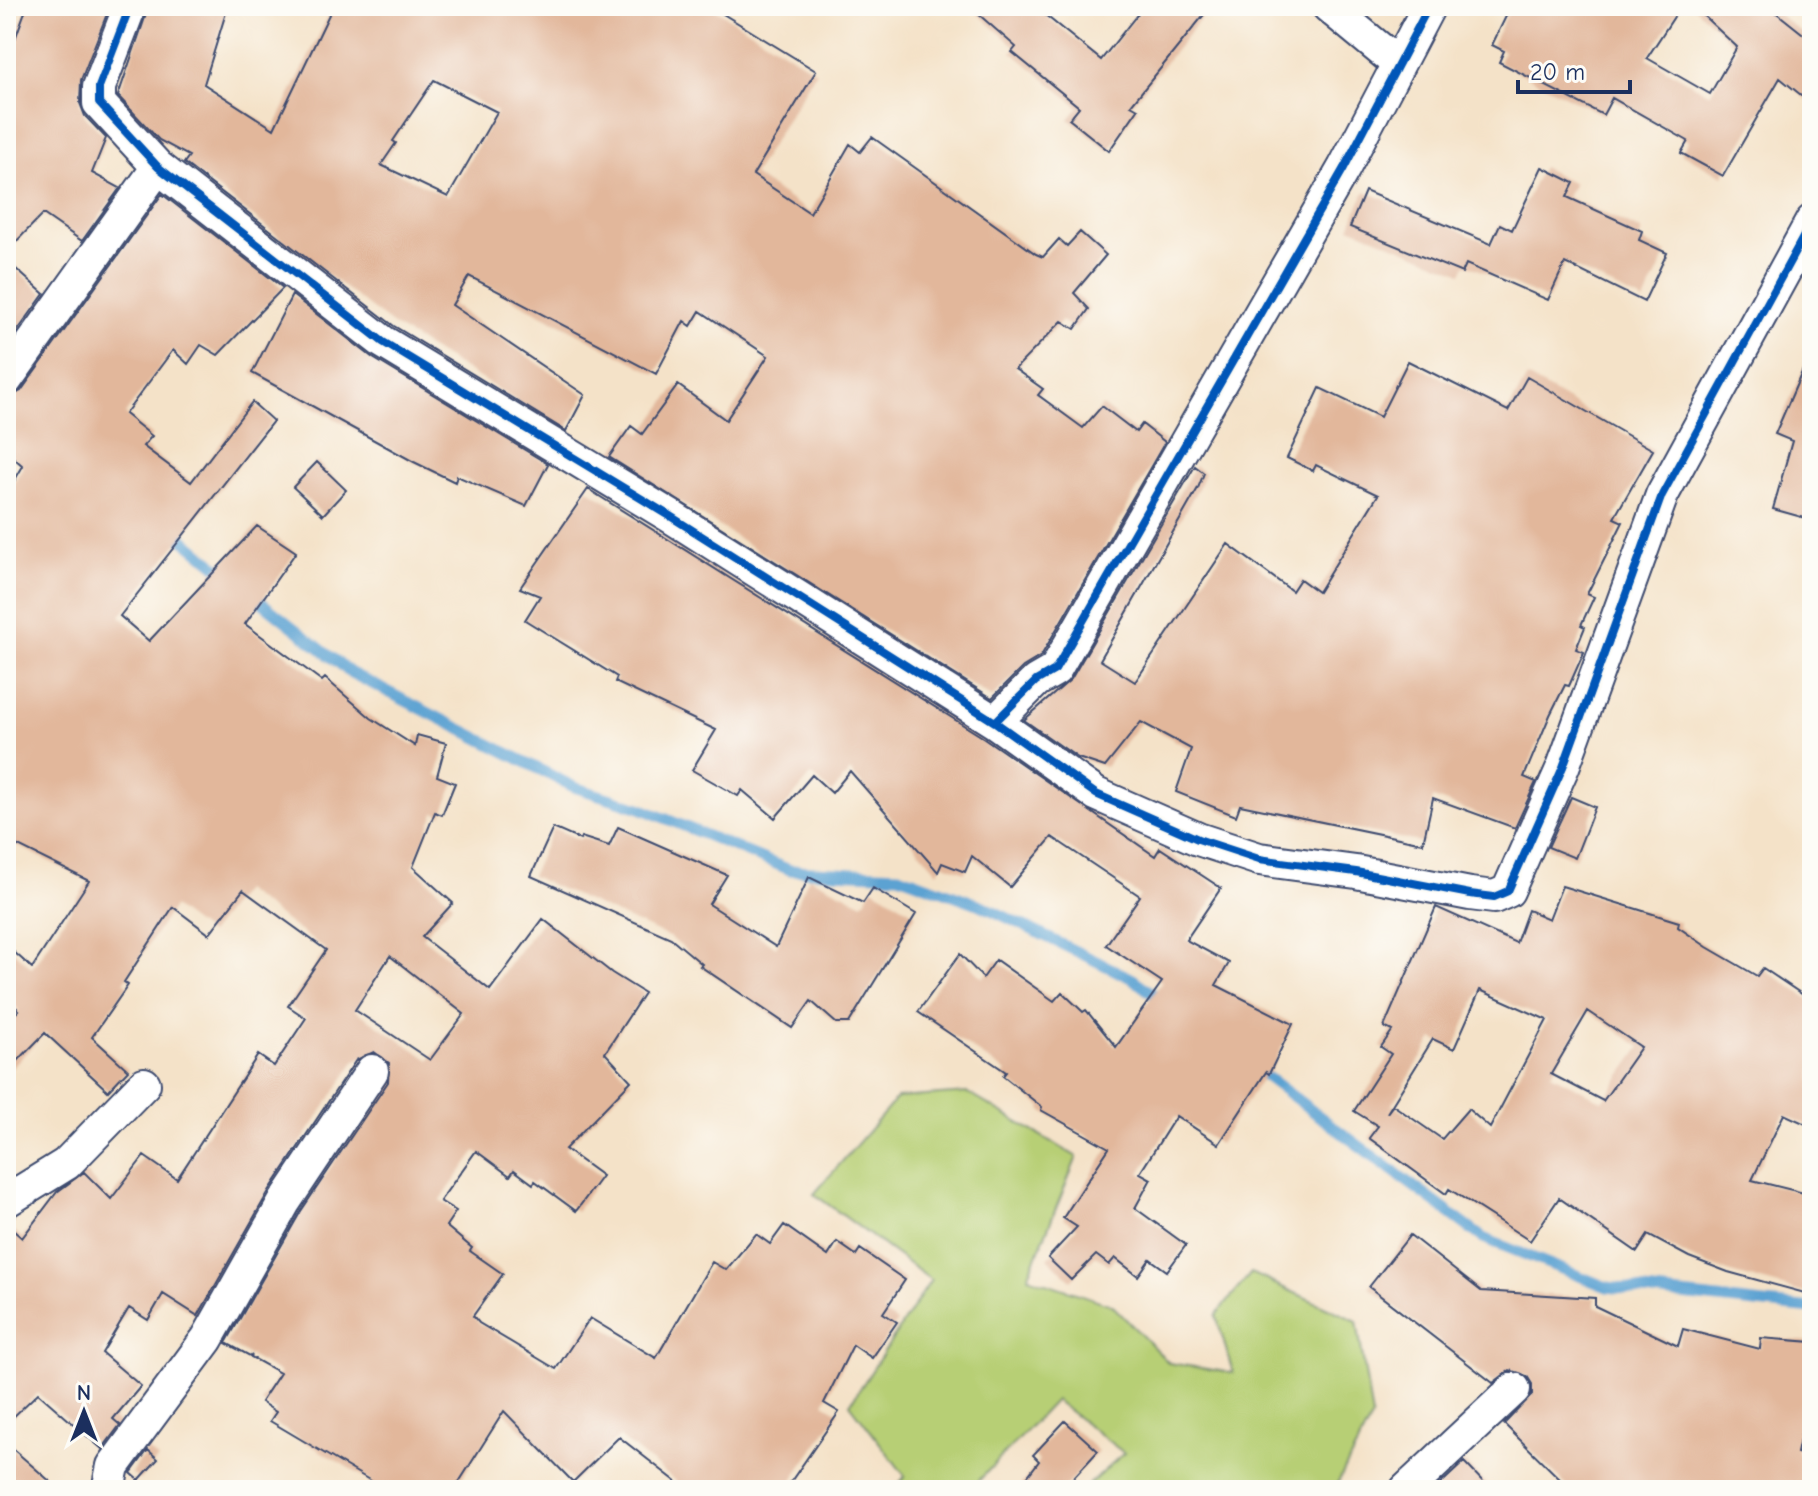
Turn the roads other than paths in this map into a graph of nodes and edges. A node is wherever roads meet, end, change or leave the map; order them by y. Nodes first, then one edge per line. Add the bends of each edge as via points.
1 (130, 6) edge
2 (1328, 6) edge
3 (1429, 6) edge
4 (1397, 63) junction
5 (158, 167) junction
6 (1812, 221) edge
7 (6, 380) edge
8 (995, 722) junction
9 (372, 1071) dead end
10 (144, 1084) dead end
11 (6, 1201) edge
12 (1514, 1389) dead end
13 (108, 1490) edge
14 (1406, 1490) edge

1 - 5 street via 97,96
2 - 4 street
3 - 4 street
4 - 8 street via 1344,168 1055,670 1036,681
5 - 7 street
5 - 8 street via 383,342
6 - 8 street via 1662,495 1563,767 1508,891 1494,897 1293,866 1198,839 1096,794
9 - 13 street via 285,1201 207,1339 113,1466
10 - 11 street via 66,1164
12 - 14 street

